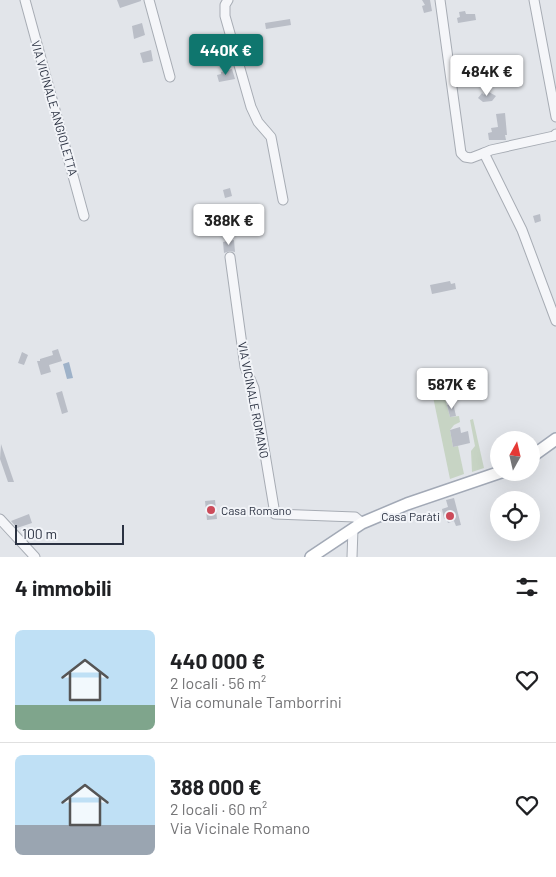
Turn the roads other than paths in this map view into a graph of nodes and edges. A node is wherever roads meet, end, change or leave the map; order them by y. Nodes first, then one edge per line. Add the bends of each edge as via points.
1 (25, 0) edge
2 (149, 0) edge
3 (228, 0) edge
4 (440, 0) edge
5 (534, 0) edge
6 (170, 77) dead end
7 (556, 117) edge
8 (556, 134) edge
9 (484, 154) junction
10 (283, 200) dead end
11 (84, 216) dead end
12 (230, 257) dead end
13 (556, 321) edge
14 (556, 439) edge
15 (540, 451) edge
16 (490, 476) edge
17 (0, 519) edge
18 (358, 526) junction
19 (35, 557) edge
20 (310, 557) edge
21 (352, 557) edge

1 - 11 street, VIA VICINALE ANGIOLETTA
2 - 6 street
3 - 10 street via 224,6 225,16 251,106 258,122 271,137
4 - 9 street via 461,153 471,158
5 - 7 street
8 - 9 street
9 - 13 street via 522,230
12 - 18 street, VIA VICINALE ROMANO via 245,367 254,388 275,514 355,517
14 - 15 main road
16 - 18 main road via 407,504
17 - 19 street
18 - 20 main road
18 - 21 street

